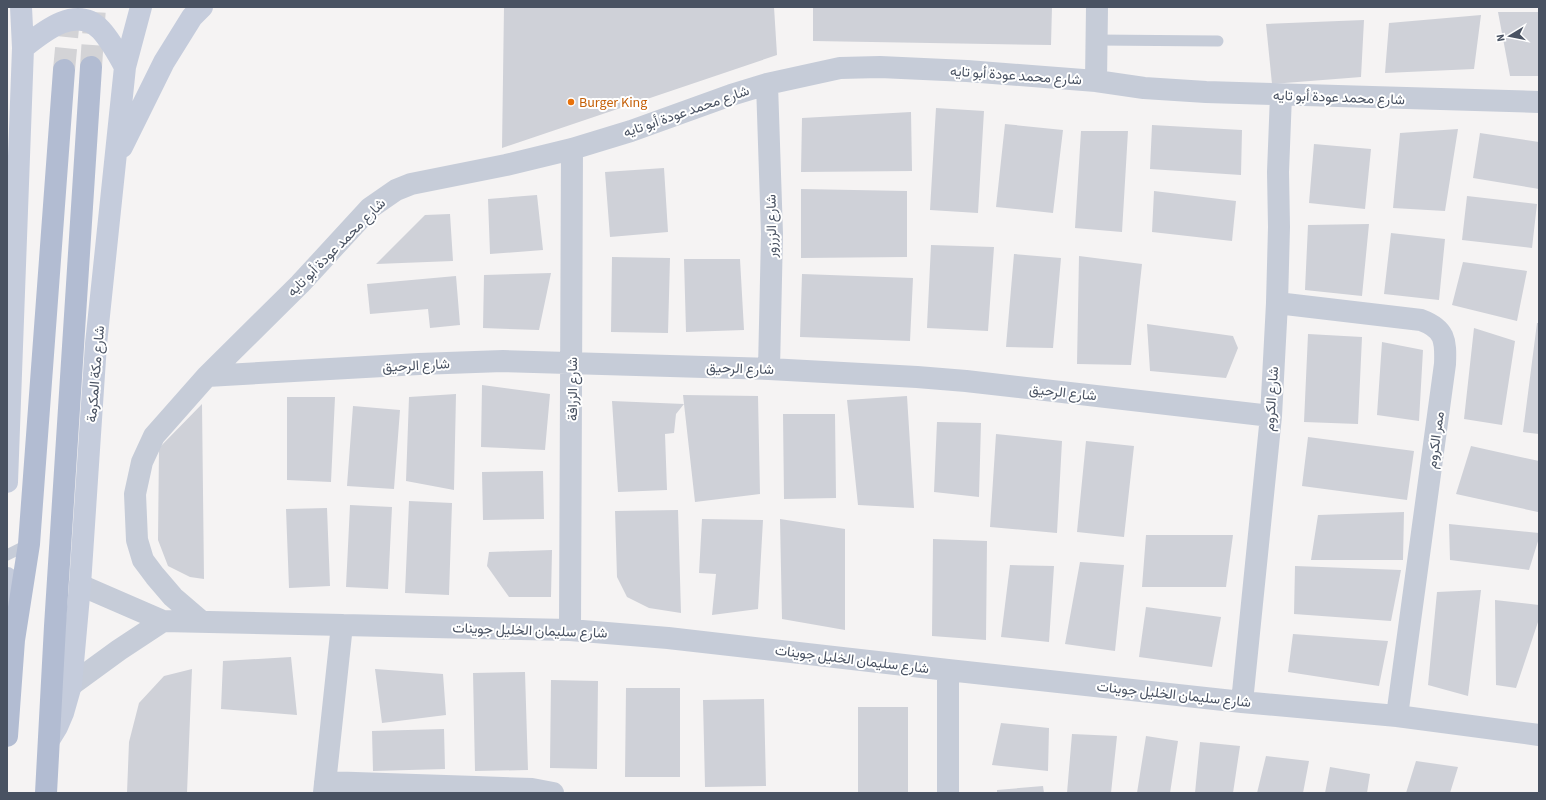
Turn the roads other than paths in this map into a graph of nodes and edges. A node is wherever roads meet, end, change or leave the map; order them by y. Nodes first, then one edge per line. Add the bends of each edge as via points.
1 (21, 7) edge
2 (141, 7) edge
3 (202, 7) edge
4 (1097, 7) edge
5 (1097, 40) junction
6 (1218, 41) dead end
7 (23, 48) junction
8 (92, 67) tunnel mouth
9 (125, 67) junction
10 (64, 70) tunnel mouth
11 (1096, 81) junction
12 (767, 84) junction
13 (1281, 95) junction
14 (1539, 102) edge
15 (572, 149) junction
16 (116, 158) junction
17 (1277, 303) junction
18 (572, 363) junction
19 (769, 369) junction
20 (207, 376) junction
21 (1270, 416) junction
22 (7, 482) edge
23 (29, 544) junction
24 (7, 555) edge
25 (7, 578) edge
26 (80, 585) junction
27 (163, 621) junction
28 (201, 621) junction
29 (342, 625) junction
30 (570, 630) junction
31 (14, 640) junction
32 (948, 670) junction
33 (71, 685) junction
34 (1242, 702) junction
35 (1397, 716) junction
36 (1539, 734) edge
37 (7, 736) edge
38 (49, 740) junction
39 (325, 788) edge
40 (46, 793) edge
41 (553, 793) edge
42 (948, 793) edge

1 - 7 street
2 - 9 street, شارع مكة المكرمة
3 - 16 street via 192,17 164,62
4 - 5 street
5 - 6 lane
5 - 11 street
7 - 9 street via 40,34 63,21 84,20 101,30
7 - 22 street
8 - 38 main road, شارع مكة المكرمة
9 - 16 street, شارع مكة المكرمة
10 - 23 main road
11 - 12 street, شارع محمد عودة أبو تايه via 880,67 840,68
11 - 13 street, شارع محمد عودة أبو تايه via 1144,88
12 - 15 street, شارع محمد عودة أبو تايه
12 - 19 street, شارع الزرزور via 772,234
13 - 14 street, شارع محمد عودة أبو تايه
13 - 17 street, شارع الكروم
15 - 18 street, شارع الزرافة
15 - 20 street, شارع محمد عودة أبو تايه via 423,181 390,194 370,208 300,284
16 - 26 street, شارع مكة المكرمة via 96,344
17 - 21 street, شارع الكروم
17 - 35 street, ممر الكروم via 1421,320 1436,327 1445,342 1445,364
18 - 19 street, شارع الرحيق
18 - 20 street, شارع الرحيق via 503,361
18 - 30 street, شارع الزرافة
19 - 21 street, شارع الرحيق via 959,381
20 - 28 street, شارع محمد عودة أبو تايه via 154,436 142,462 135,494 138,540 143,560 173,597
21 - 34 street, شارع الكروم
23 - 24 lane
23 - 31 main road
25 - 31 street
26 - 27 street, شارع سليمان الخليل جوينات
26 - 33 street, شارع مكة المكرمة
27 - 28 street, شارع سليمان الخليل جوينات
27 - 33 street
28 - 29 street, شارع سليمان الخليل جوينات
29 - 30 street, شارع سليمان الخليل جوينات
29 - 39 street
30 - 32 street, شارع سليمان الخليل جوينات via 668,638
31 - 37 main road
32 - 34 street, شارع سليمان الخليل جوينات
32 - 42 street
33 - 38 street, شارع مكة المكرمة via 60,720
34 - 35 street, شارع سليمان الخليل جوينات
35 - 36 street, شارع سليمان الخليل جوينات
38 - 40 main road, شارع مكة المكرمة
39 - 41 street via 476,787

